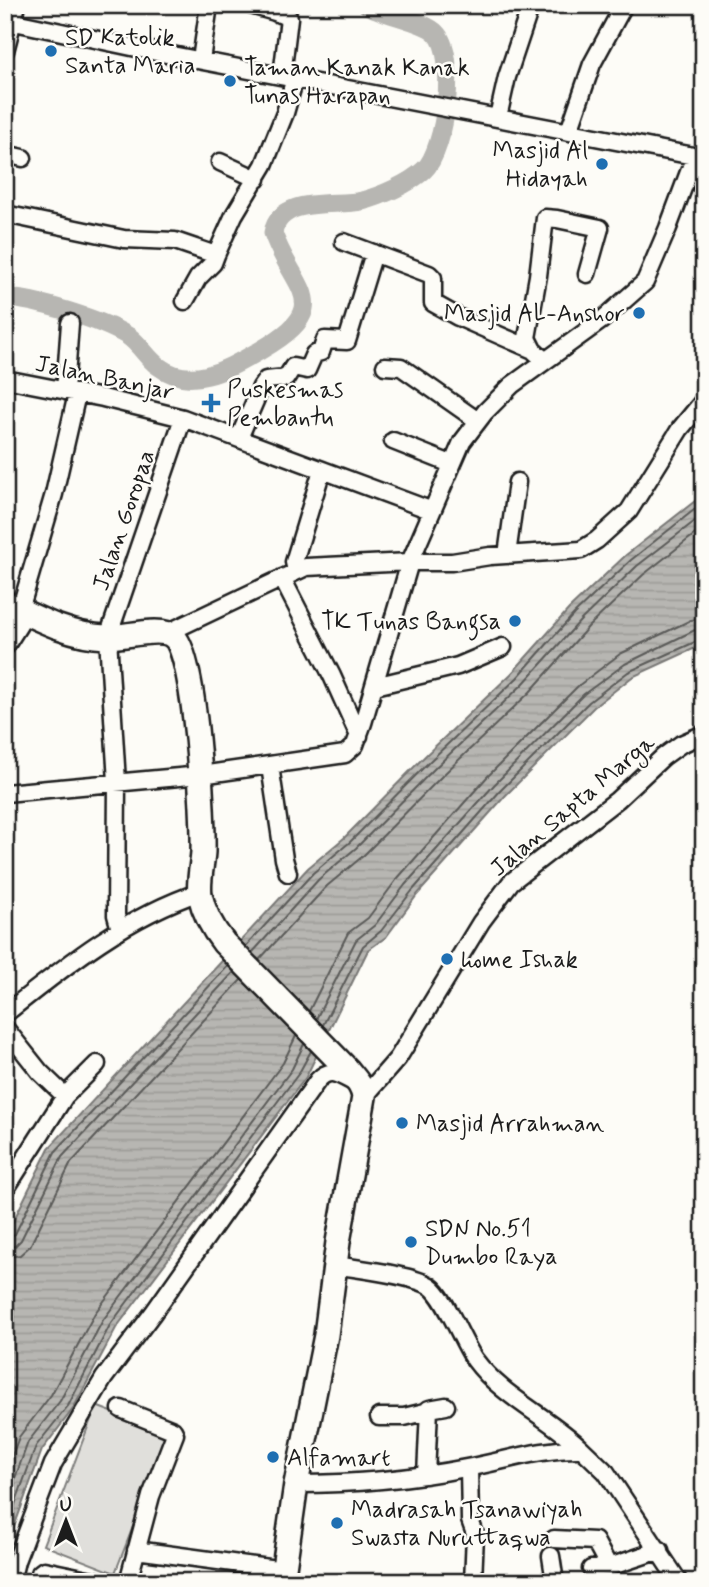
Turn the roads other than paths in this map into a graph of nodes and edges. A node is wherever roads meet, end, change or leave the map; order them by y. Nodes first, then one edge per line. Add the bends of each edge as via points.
1 (209, 5) edge
2 (250, 5) edge
3 (531, 5) edge
4 (624, 5) edge
5 (12, 16) edge
6 (5, 51) edge
7 (201, 60) junction
8 (288, 77) junction
9 (498, 117) junction
10 (569, 131) junction
11 (5, 154) edge
12 (699, 157) edge
13 (23, 158) dead end
14 (220, 162) dead end
15 (257, 179) junction
16 (5, 214) edge
17 (344, 242) dead end
18 (374, 253) junction
19 (216, 256) junction
20 (587, 274) dead end
21 (185, 301) dead end
22 (70, 323) dead end
23 (538, 355) junction
24 (385, 366) dead end
25 (5, 379) edge
26 (71, 393) junction
27 (704, 400) edge
28 (183, 418) junction
29 (478, 421) junction
30 (239, 438) junction
31 (393, 441) dead end
32 (451, 464) junction
33 (322, 470) junction
34 (517, 482) dead end
35 (430, 510) junction
36 (507, 555) junction
37 (410, 562) junction
38 (289, 574) junction
39 (12, 607) edge
40 (167, 633) junction
41 (108, 637) junction
42 (5, 647) edge
43 (503, 647) dead end
44 (375, 686) junction
45 (704, 734) edge
46 (359, 736) junction
47 (271, 766) junction
48 (201, 775) junction
49 (117, 782) junction
50 (5, 793) edge
51 (288, 873) dead end
52 (200, 892) junction
53 (123, 927) junction
54 (5, 1014) edge
55 (5, 1028) edge
56 (97, 1064) dead end
57 (358, 1084) junction
58 (65, 1096) junction
59 (11, 1172) edge
60 (5, 1190) edge
61 (335, 1265) junction
62 (446, 1406) dead end
63 (121, 1409) dead end
64 (429, 1411) junction
65 (379, 1418) dead end
66 (582, 1449) junction
67 (469, 1468) junction
68 (426, 1475) junction
69 (296, 1484) junction
70 (554, 1539) dead end
71 (136, 1550) junction
72 (660, 1550) junction
73 (551, 1556) dead end
74 (609, 1567) junction
75 (591, 1569) dead end
76 (283, 1576) edge
77 (11, 1582) edge
78 (38, 1582) edge
79 (102, 1582) edge
80 (128, 1582) edge
81 (473, 1582) edge
82 (555, 1582) edge
83 (679, 1582) edge

1 - 7 street
2 - 8 street via 289,18
3 - 9 street
4 - 10 street via 592,64
5 - 6 street
5 - 7 street
7 - 8 street
8 - 9 street
8 - 15 street via 282,120
9 - 10 street
10 - 12 street
11 - 13 street
12 - 23 street via 645,282 602,320
14 - 15 street
15 - 19 street
16 - 19 street via 124,239 175,241
17 - 18 street
18 - 23 street via 429,274 433,303
18 - 30 street via 347,341 325,340 307,370 293,367 286,378 266,380
19 - 21 street
20 - 23 street via 600,228 545,218 528,334
22 - 26 street
23 - 29 street
24 - 29 street via 401,367
25 - 26 street, Jalan Banjar
26 - 28 street, Jalan Banjar
26 - 39 street via 54,495
27 - 36 street via 680,429 629,511 597,540 577,551
28 - 30 street, Jalan Banjar
28 - 41 street, Jalan Goropaa
29 - 32 street
30 - 33 street, Jalan Banjar
31 - 32 street
32 - 35 street
33 - 35 street, Jalan Banjar
33 - 38 street
34 - 36 street
35 - 37 street
36 - 37 street
37 - 38 street via 306,567
37 - 44 street
38 - 40 street
38 - 46 street
39 - 41 highway via 68,631
39 - 42 street via 19,625
40 - 41 highway
40 - 48 highway via 177,640 184,655
41 - 49 street
43 - 44 street via 458,666
44 - 46 street
45 - 57 street, Jalan Sapta Marga via 663,757 617,800 511,882 481,922 398,1058
46 - 47 street via 350,750 337,757
47 - 48 street
47 - 51 street
48 - 49 street
48 - 52 highway
49 - 50 street
49 - 53 street via 116,915
52 - 53 street
52 - 57 highway via 208,920 224,943
53 - 54 street
55 - 58 street
56 - 58 street
57 - 61 highway
57 - 77 street via 333,1072 318,1080 104,1378 53,1464
58 - 59 street via 18,1169
59 - 60 street
61 - 66 street via 433,1288 472,1357 487,1374
61 - 69 highway
62 - 64 street
63 - 71 street via 175,1434
64 - 65 street
64 - 68 street
66 - 67 street via 523,1454
66 - 72 street via 606,1472
67 - 68 street
67 - 81 street via 470,1520 475,1534
68 - 69 street via 353,1484
69 - 76 highway
70 - 74 street via 595,1541
71 - 76 street
71 - 80 street
72 - 74 street
72 - 83 street
73 - 82 street
74 - 75 street
78 - 79 street via 44,1570

